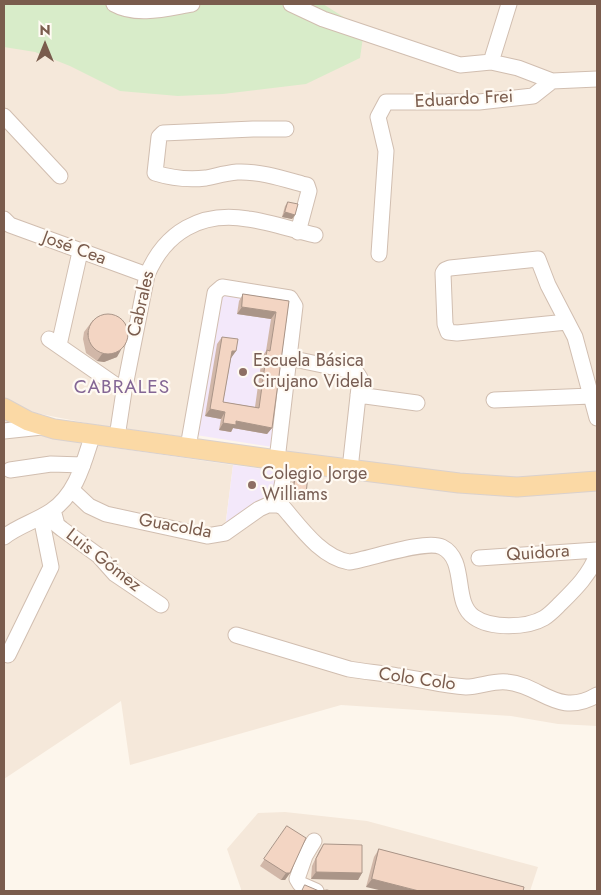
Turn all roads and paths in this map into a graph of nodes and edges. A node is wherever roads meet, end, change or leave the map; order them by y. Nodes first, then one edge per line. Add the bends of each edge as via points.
1 (114, 4) edge
2 (192, 4) edge
3 (291, 4) edge
4 (509, 4) edge
5 (491, 62) junction
6 (597, 79) edge
7 (552, 81) junction
8 (4, 116) edge
9 (286, 129) dead end
10 (60, 176) dead end
11 (4, 219) edge
12 (298, 232) junction
13 (315, 236) dead end
14 (80, 252) junction
15 (379, 254) dead end
16 (147, 275) junction
17 (567, 322) junction
18 (289, 358) junction
19 (124, 391) junction
20 (358, 395) junction
21 (594, 395) edge
22 (494, 400) dead end
23 (417, 403) dead end
24 (4, 408) edge
25 (597, 418) edge
26 (44, 427) junction
27 (4, 431) edge
28 (93, 434) junction
29 (117, 437) junction
30 (188, 447) junction
31 (282, 460) junction
32 (83, 465) junction
33 (350, 469) junction
34 (10, 470) dead end
35 (597, 481) edge
36 (72, 490) junction
37 (278, 504) junction
38 (47, 514) junction
39 (4, 538) edge
40 (597, 550) edge
41 (597, 555) edge
42 (478, 558) dead end
43 (593, 571) edge
44 (161, 605) dead end
45 (236, 635) dead end
46 (4, 653) edge
47 (597, 695) edge
48 (314, 841) dead end
49 (316, 891) edge

1 - 2 street via 121,8 150,11
3 - 5 street via 323,19 460,65
4 - 5 street
5 - 7 street
6 - 7 street
7 - 15 street, Eduardo Frei via 533,96 479,102 386,102 378,117 386,150
8 - 10 street
9 - 12 street via 163,133 159,138 155,173 191,179 253,172 307,186 309,191
11 - 14 street, José Cea via 10,225
12 - 13 street, Cabrales
12 - 16 street, Cabrales via 232,217 204,221 175,234 161,248
14 - 16 street, José Cea
14 - 19 street via 54,342
16 - 19 street, Cabrales
17 - 17 street via 448,332 445,270 538,258
17 - 21 street
18 - 20 street via 356,372 360,378
18 - 30 street via 295,306 290,298 222,287 215,293
18 - 31 street
19 - 29 street, Cabrales
20 - 23 street
20 - 33 street
21 - 22 street
21 - 25 street
24 - 26 main road
26 - 27 street
26 - 28 main road
28 - 29 main road
28 - 32 street
29 - 30 main road
30 - 31 main road
31 - 33 main road
31 - 37 street
32 - 34 street via 51,464
32 - 36 street
33 - 35 main road via 517,487
36 - 37 street, Guacolda via 89,506 106,514 207,536 226,534 258,509
36 - 38 street
37 - 43 street via 338,560 349,562 426,545 441,546 453,558 467,610 477,619 492,625 514,626 546,618
38 - 39 street
38 - 44 street, Luis Gómez via 99,556 115,574
38 - 46 street via 51,567 8,655
40 - 42 street, Quidora
41 - 43 street
45 - 47 street, Colo Colo via 368,673 465,687 509,682 566,703 581,702
48 - 49 street via 297,879 300,884

